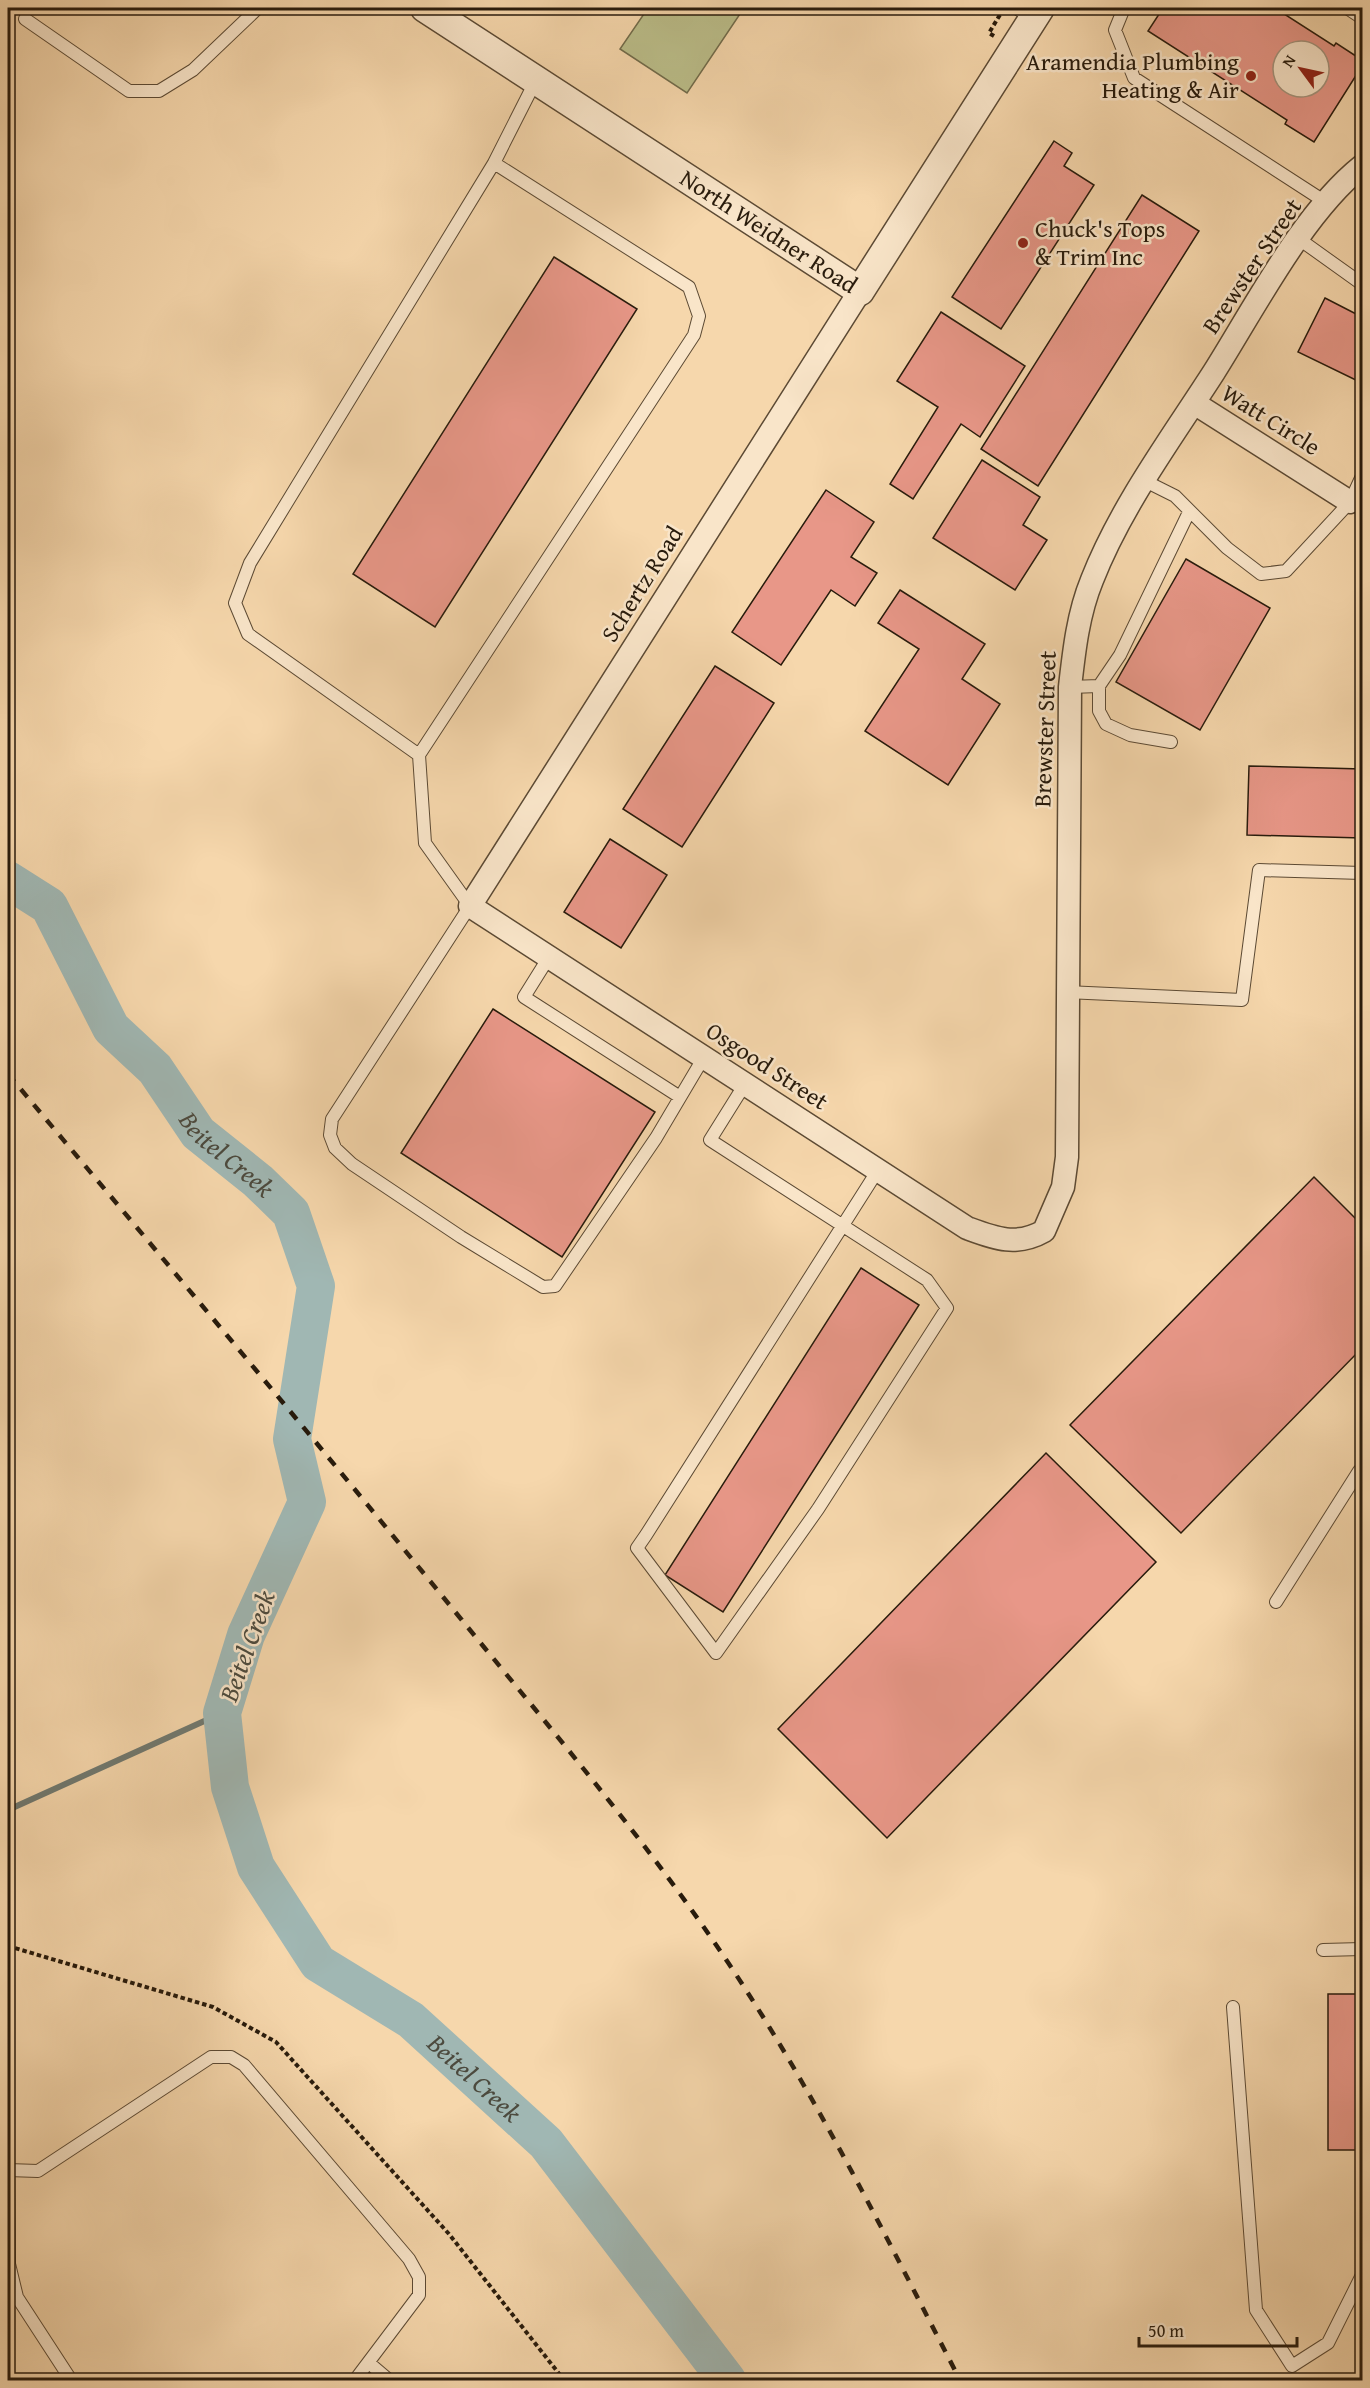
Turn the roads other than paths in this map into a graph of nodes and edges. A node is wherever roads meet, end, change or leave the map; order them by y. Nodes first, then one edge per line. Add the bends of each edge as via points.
1 (258, 8) edge
2 (425, 8) edge
3 (1124, 8) edge
4 (1347, 8) edge
5 (1030, 11) edge
6 (1362, 18) edge
7 (26, 19) dead end
8 (536, 80) junction
9 (494, 163) junction
10 (1362, 166) edge
11 (1327, 203) junction
12 (1299, 239) junction
13 (1362, 284) edge
14 (860, 291) junction
15 (1194, 403) junction
16 (1362, 476) edge
17 (1145, 481) junction
18 (1356, 506) edge
19 (1189, 512) junction
20 (1099, 686) junction
21 (1070, 687) junction
22 (1171, 742) dead end
23 (419, 755) junction
24 (1362, 873) edge
25 (470, 906) junction
26 (549, 957) junction
27 (1066, 992) junction
28 (704, 1057) junction
29 (745, 1084) junction
30 (680, 1097) junction
31 (878, 1170) junction
32 (843, 1224) junction
33 (1044, 1231) joint
34 (1362, 1471) edge
35 (1276, 1602) dead end
36 (1362, 1949) edge
37 (1323, 1950) dead end
38 (1233, 2007) dead end
39 (8, 2170) edge
40 (8, 2179) edge
41 (8, 2263) edge
42 (1362, 2274) edge
43 (369, 2363) junction
44 (71, 2380) edge
45 (355, 2380) edge
46 (389, 2380) edge

1 - 7 lane via 193,70 159,92 129,91
2 - 8 street, North Weidner Road
3 - 11 lane via 1115,30 1134,78
4 - 6 lane
5 - 14 street, North Weidner Road
8 - 9 lane
8 - 14 street, North Weidner Road
9 - 23 lane via 250,563 235,603 248,634
9 - 23 lane via 689,287 699,316 694,335
10 - 11 street, Brewster Street
11 - 12 street, Brewster Street
12 - 13 lane
12 - 15 street, Brewster Street
14 - 25 street, Schertz Road
15 - 17 street, Brewster Street
15 - 18 street, Watt Circle
16 - 18 lane
17 - 19 lane via 1175,496
17 - 21 street, Brewster Street via 1122,517 1091,581 1079,624
18 - 19 lane via 1286,571 1261,574
19 - 20 lane via 1120,654
20 - 21 lane
20 - 22 lane via 1099,711 1106,724 1130,735
21 - 27 street, Brewster Street
23 - 25 lane via 425,843
24 - 27 lane via 1259,870 1242,1000
25 - 26 street, Osgood Street
25 - 30 lane via 332,1119 330,1135 335,1148 352,1164 543,1287 555,1286
26 - 28 street, Osgood Street
26 - 30 lane via 524,997
27 - 33 street, Brewster Street via 1067,1157 1063,1187
28 - 29 street, Osgood Street
28 - 30 lane
29 - 31 street, Osgood Street
29 - 32 lane via 710,1140
31 - 32 lane
31 - 33 street, Osgood Street via 967,1228 997,1239 1018,1241
32 - 32 lane via 637,1548 716,1653 818,1509 947,1308 927,1280
34 - 35 lane
36 - 37 lane
38 - 42 lane via 1256,2310 1292,2366 1328,2343
39 - 40 lane
39 - 43 lane via 38,2170 211,2057 231,2057 252,2074 409,2259 419,2277 419,2295
40 - 41 lane
41 - 44 lane via 17,2297
43 - 45 lane
43 - 46 lane

